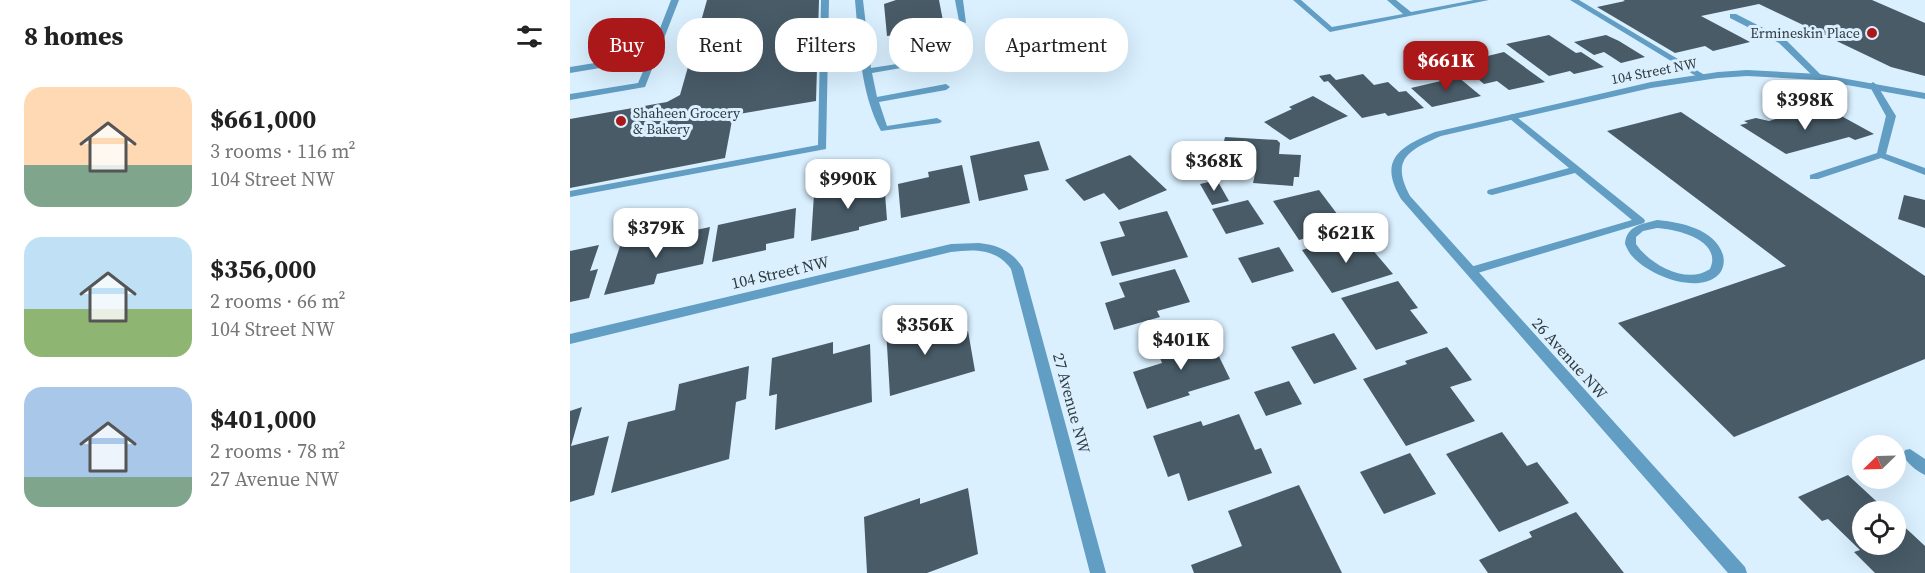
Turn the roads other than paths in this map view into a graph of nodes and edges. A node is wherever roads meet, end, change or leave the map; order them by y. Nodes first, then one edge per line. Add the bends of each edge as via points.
1 (675, 0) edge
2 (825, 0) edge
3 (859, 0) edge
4 (959, 0) edge
5 (1297, 0) edge
6 (1391, 0) edge
7 (1485, 0) edge
8 (1574, 0) edge
9 (1410, 15) junction
10 (1733, 15) dead end
11 (861, 18) edge
12 (962, 18) edge
13 (665, 27) edge
14 (588, 67) edge
15 (570, 70) edge
16 (647, 72) edge
17 (867, 72) edge
18 (1704, 76) junction
19 (1818, 77) junction
20 (1873, 85) junction
21 (946, 87) dead end
22 (1925, 96) edge
23 (570, 97) edge
24 (873, 100) junction
25 (1513, 117) junction
26 (937, 121) dead end
27 (1881, 156) junction
28 (1397, 158) joint
29 (1576, 169) junction
30 (1925, 172) edge
31 (1814, 177) dead end
32 (1492, 192) dead end
33 (570, 194) edge
34 (1642, 223) junction
35 (998, 250) joint
36 (1471, 271) junction
37 (570, 339) edge
38 (1910, 455) dead end
39 (1925, 468) edge
40 (1098, 573) edge
41 (1739, 573) edge

1 - 13 street
2 - 33 street via 824,147
3 - 11 street
4 - 12 street
5 - 9 street via 1329,30
6 - 9 street
7 - 9 street
8 - 18 street
10 - 19 street via 1782,41
14 - 15 street
16 - 23 street via 642,85
17 - 24 street
18 - 19 street, 104 Street NW via 1747,73
18 - 25 street, 104 Street NW
19 - 20 street, 104 Street NW
20 - 22 street, 104 Street NW
20 - 27 street via 1891,116
21 - 24 street
24 - 26 street via 884,129
25 - 28 street, 104 Street NW via 1438,134
25 - 29 street
27 - 30 street
27 - 31 street
28 - 36 street, 26 Avenue NW via 1394,172 1405,197
29 - 32 street
29 - 34 street
34 - 34 street via 1630,243 1652,267 1678,278 1707,277 1716,272 1718,254 1700,236 1671,225
34 - 36 street
35 - 37 street, 104 Street NW via 982,246 951,248
35 - 40 street, 27 Avenue NW via 1012,259 1017,268
36 - 41 street, 26 Avenue NW
38 - 39 street

